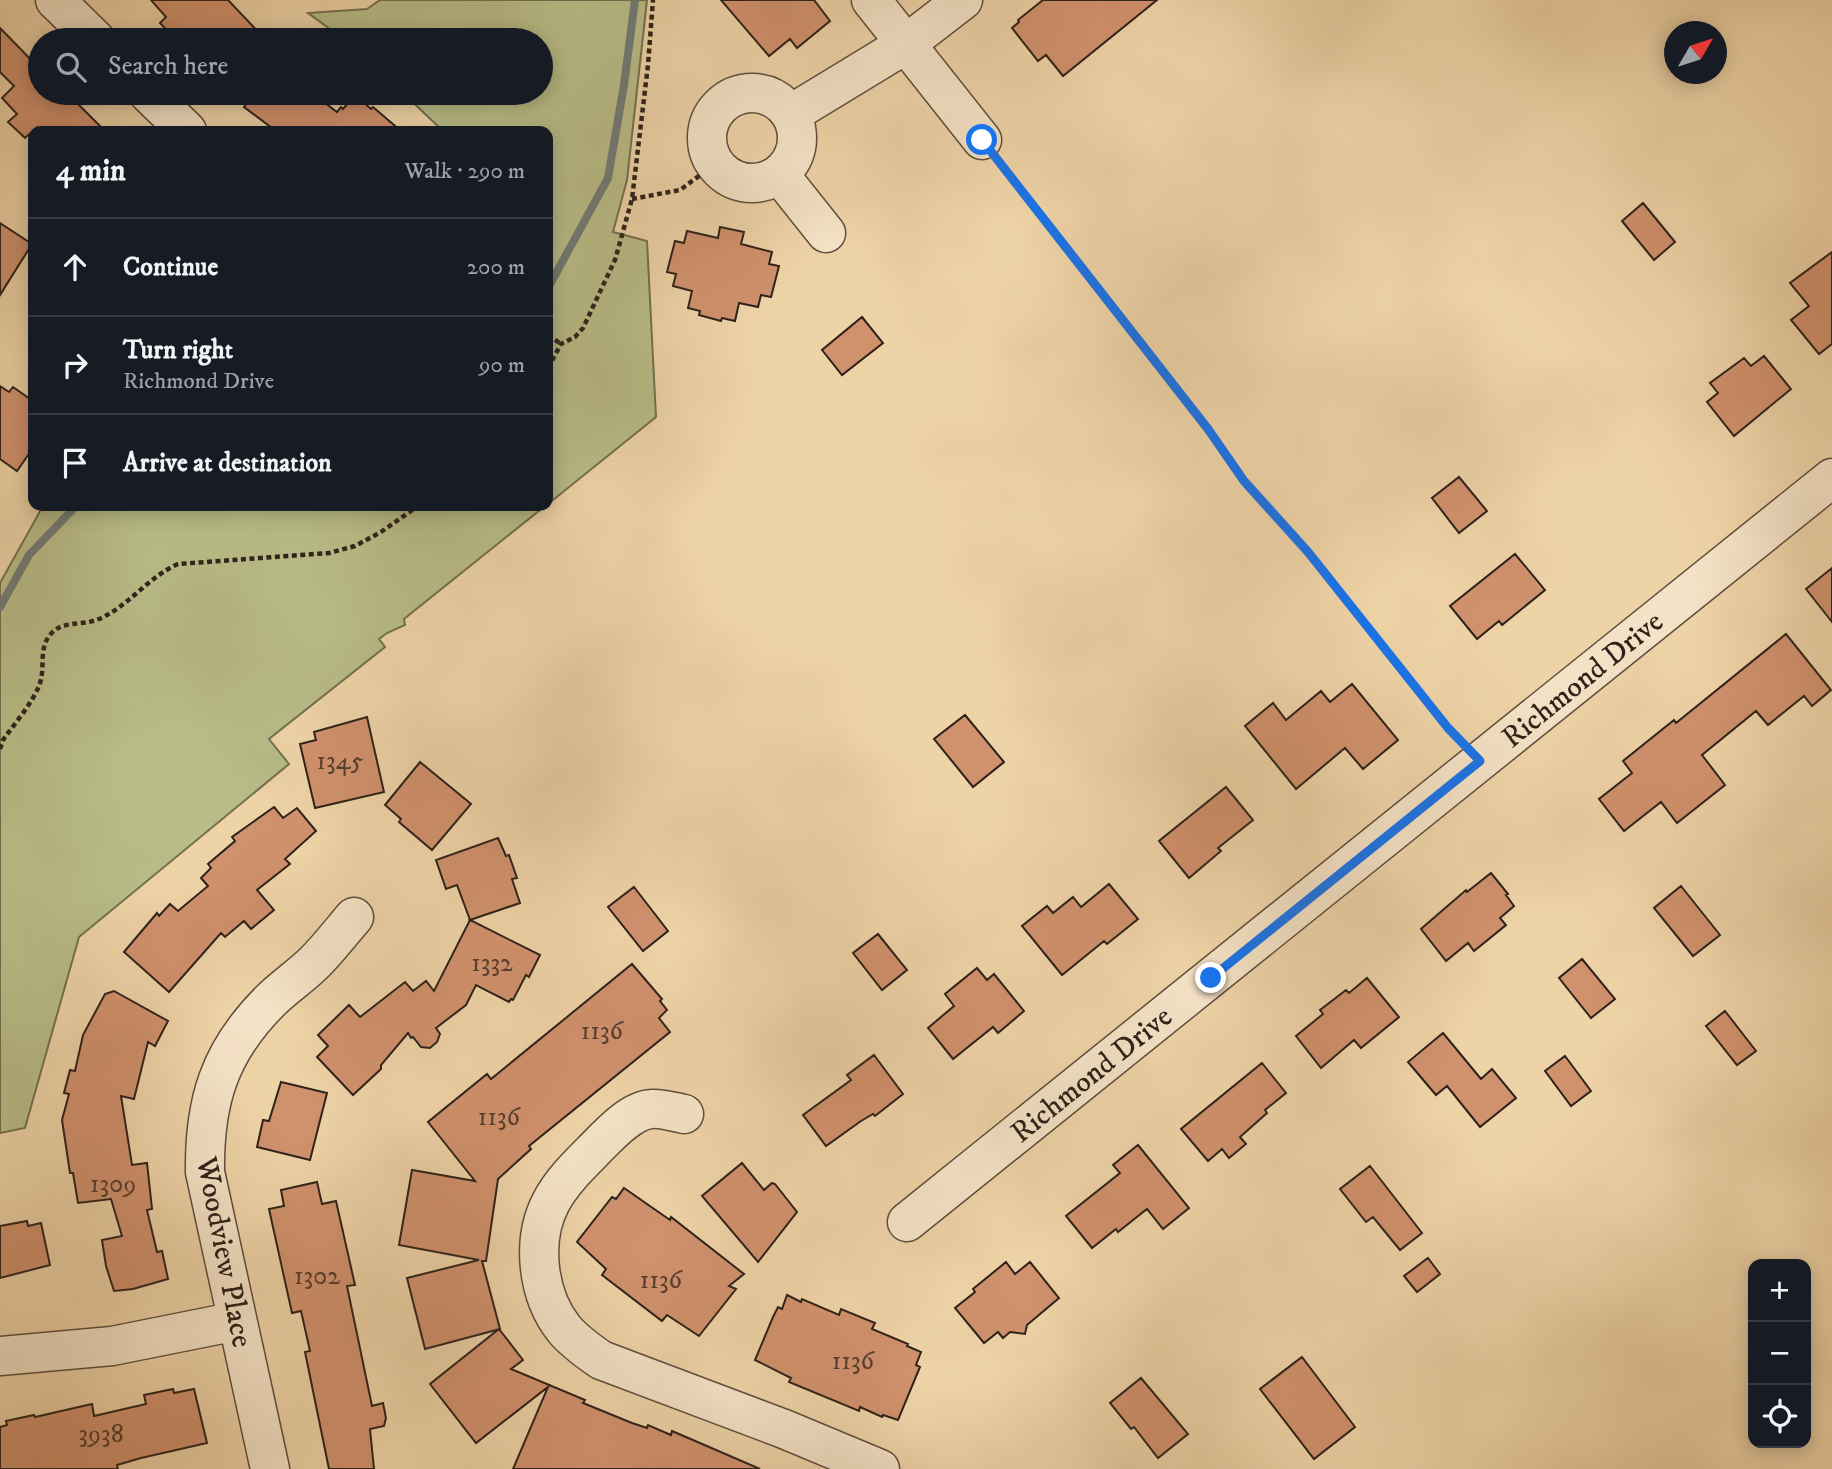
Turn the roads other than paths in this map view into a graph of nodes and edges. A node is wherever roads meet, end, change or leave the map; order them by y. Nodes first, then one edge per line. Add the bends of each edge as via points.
1 (55, 0) edge
2 (871, 0) edge
3 (963, 0) edge
4 (84, 28) edge
5 (906, 44) junction
6 (160, 105) edge
7 (791, 114) junction
8 (182, 126) edge
9 (982, 140) road end
10 (779, 174) junction
11 (826, 233) dead end
12 (1832, 478) edge
13 (354, 917) dead end
14 (684, 1114) dead end
15 (907, 1222) dead end
16 (237, 1321) junction
17 (0, 1356) edge
18 (830, 1460) edge
19 (271, 1469) edge
20 (880, 1469) edge

1 - 4 street
2 - 5 street
3 - 5 street
5 - 7 street
5 - 9 street
6 - 8 street
7 - 10 street via 798,143 793,158
7 - 10 street via 781,103 761,94 739,94 726,100 709,123 709,152 728,176 757,183
10 - 11 street
12 - 15 street, Richmond Drive
13 - 16 street, Woodview Place via 315,962 247,1025 230,1051 208,1110 205,1172
14 - 18 street via 651,1108 625,1120 574,1169 552,1200 544,1218 540,1259 542,1283 552,1310 564,1328 601,1360 784,1429
16 - 17 street via 113,1346
16 - 19 street, Woodview Place
18 - 20 street

